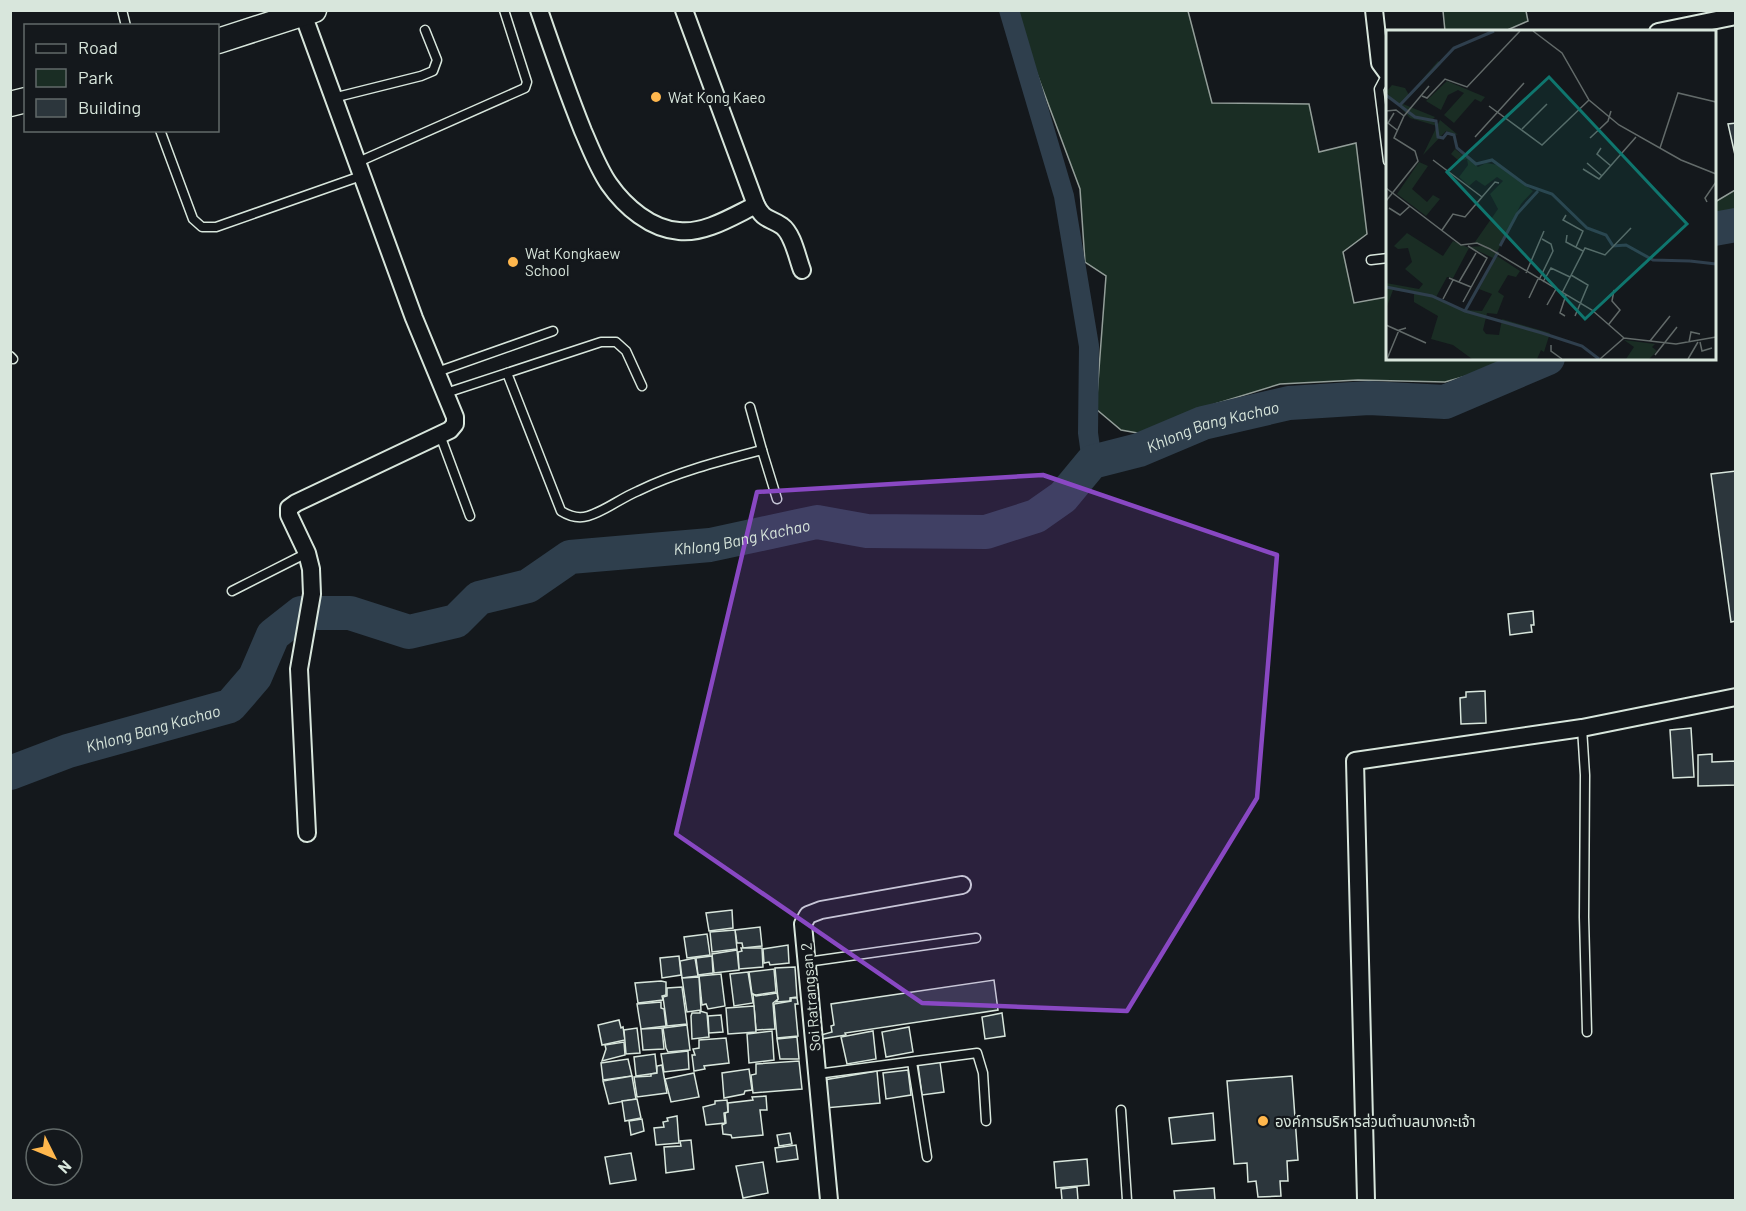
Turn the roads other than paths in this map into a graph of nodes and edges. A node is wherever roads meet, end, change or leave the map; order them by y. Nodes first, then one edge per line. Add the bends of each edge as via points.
1 (504, 10) edge
2 (539, 10) edge
3 (684, 10) edge
4 (1374, 10) edge
5 (308, 12) edge
6 (1736, 16) edge
7 (425, 30) dead end
8 (1668, 30) edge
9 (219, 41) edge
10 (1386, 72) edge
11 (1386, 76) edge
12 (333, 98) junction
13 (161, 132) edge
14 (1386, 149) edge
15 (358, 169) junction
16 (756, 205) junction
17 (1386, 258) edge
18 (1371, 260) dead end
19 (802, 270) dead end
20 (553, 331) dead end
21 (437, 372) junction
22 (507, 373) junction
23 (642, 386) dead end
24 (446, 393) junction
25 (750, 407) dead end
26 (440, 435) junction
27 (762, 450) junction
28 (777, 499) dead end
29 (470, 516) dead end
30 (307, 553) junction
31 (232, 591) dead end
32 (1736, 697) edge
33 (1582, 728) junction
34 (307, 833) dead end
35 (962, 885) dead end
36 (976, 938) dead end
37 (807, 962) junction
38 (1587, 1032) dead end
39 (912, 1062) junction
40 (817, 1074) junction
41 (1121, 1110) dead end
42 (986, 1120) dead end
43 (927, 1157) dead end
44 (829, 1200) edge
45 (1127, 1200) edge
46 (1366, 1200) edge

1 - 15 lane via 527,82 525,88
2 - 16 street via 591,149 624,202 653,225 680,232 704,228
3 - 16 street
4 - 10 street via 1380,63
5 - 9 street via 261,23
5 - 12 street
6 - 8 street
7 - 12 lane via 437,60 433,71
11 - 14 lane via 1379,89
12 - 15 street
13 - 15 lane via 192,219 202,227 216,227
15 - 21 street
16 - 19 street via 762,217 783,227 791,238
17 - 18 lane
20 - 21 lane
21 - 24 street
22 - 23 lane via 601,342 616,342 626,351
22 - 24 lane
22 - 27 lane via 561,511 570,517 586,517 674,476
24 - 26 street via 455,424
25 - 27 lane
26 - 29 lane
26 - 30 street via 290,508 289,515
27 - 28 lane
30 - 31 lane
30 - 34 street via 312,594 299,669
32 - 33 street
33 - 38 lane
33 - 46 street via 1355,761
35 - 37 street, Soi Ratrangsan 2 via 808,915 803,924
36 - 37 lane
37 - 40 street, Soi Ratrangsan 2
39 - 40 lane
39 - 42 lane via 977,1053 983,1073
39 - 43 lane
40 - 44 street, Soi Ratrangsan 2
41 - 45 lane

